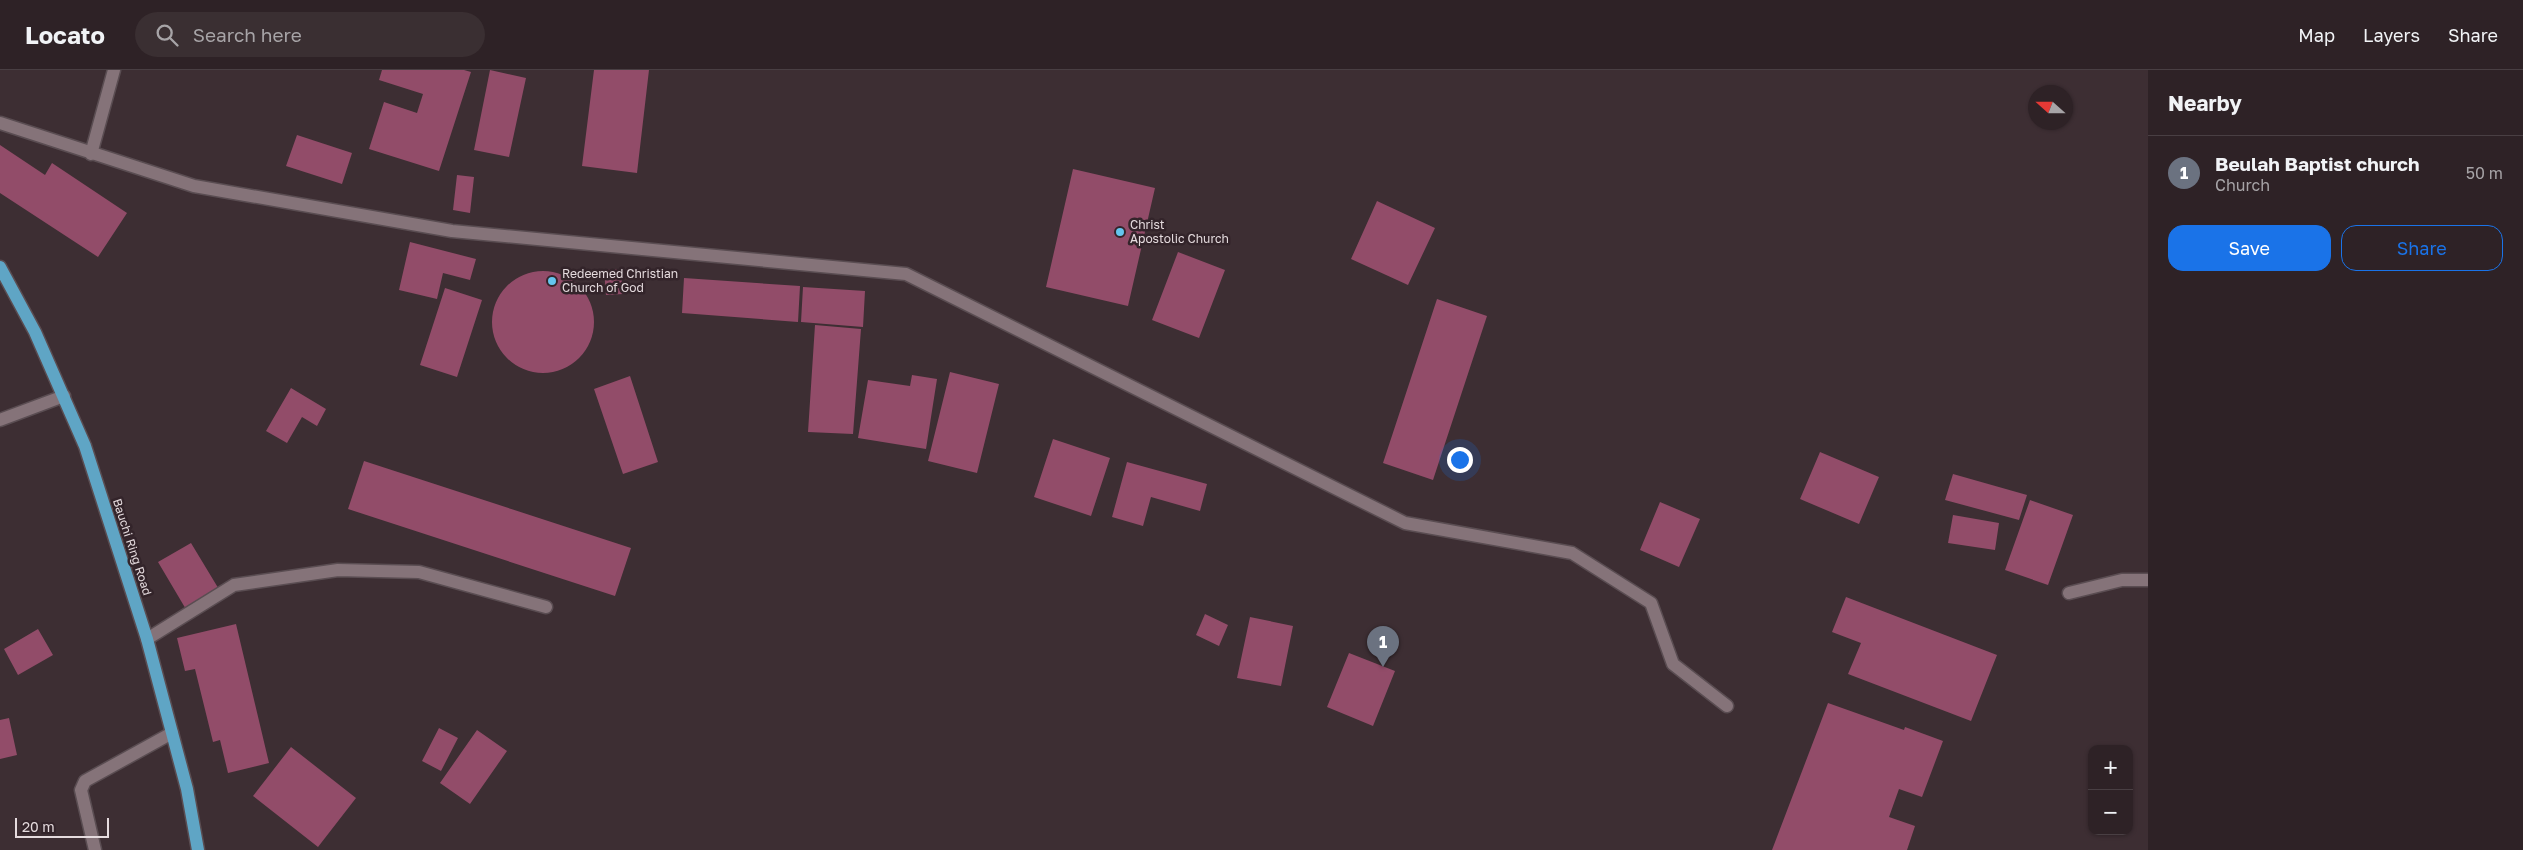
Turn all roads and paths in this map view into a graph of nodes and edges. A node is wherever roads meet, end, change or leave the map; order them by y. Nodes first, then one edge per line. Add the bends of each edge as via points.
1 (114, 70) edge
2 (0, 123) edge
3 (91, 154) junction
4 (0, 267) edge
5 (64, 396) junction
6 (0, 420) edge
7 (2148, 580) edge
8 (2069, 593) dead end
9 (546, 607) dead end
10 (147, 639) junction
11 (1727, 706) dead end
12 (172, 733) junction
13 (95, 850) edge
14 (198, 850) edge

1 - 3 street
2 - 3 street
3 - 11 street via 194,186 452,231 906,274 1405,523 1572,553 1651,604 1673,664
4 - 5 main road, Bauchi Ring Road
5 - 6 street
5 - 10 main road, Bauchi Ring Road via 85,446
7 - 8 street via 2122,580
9 - 10 street via 419,572 338,570 234,584
10 - 12 main road, Bauchi Ring Road
12 - 13 street via 86,781 82,790
12 - 14 main road, Bauchi Ring Road

